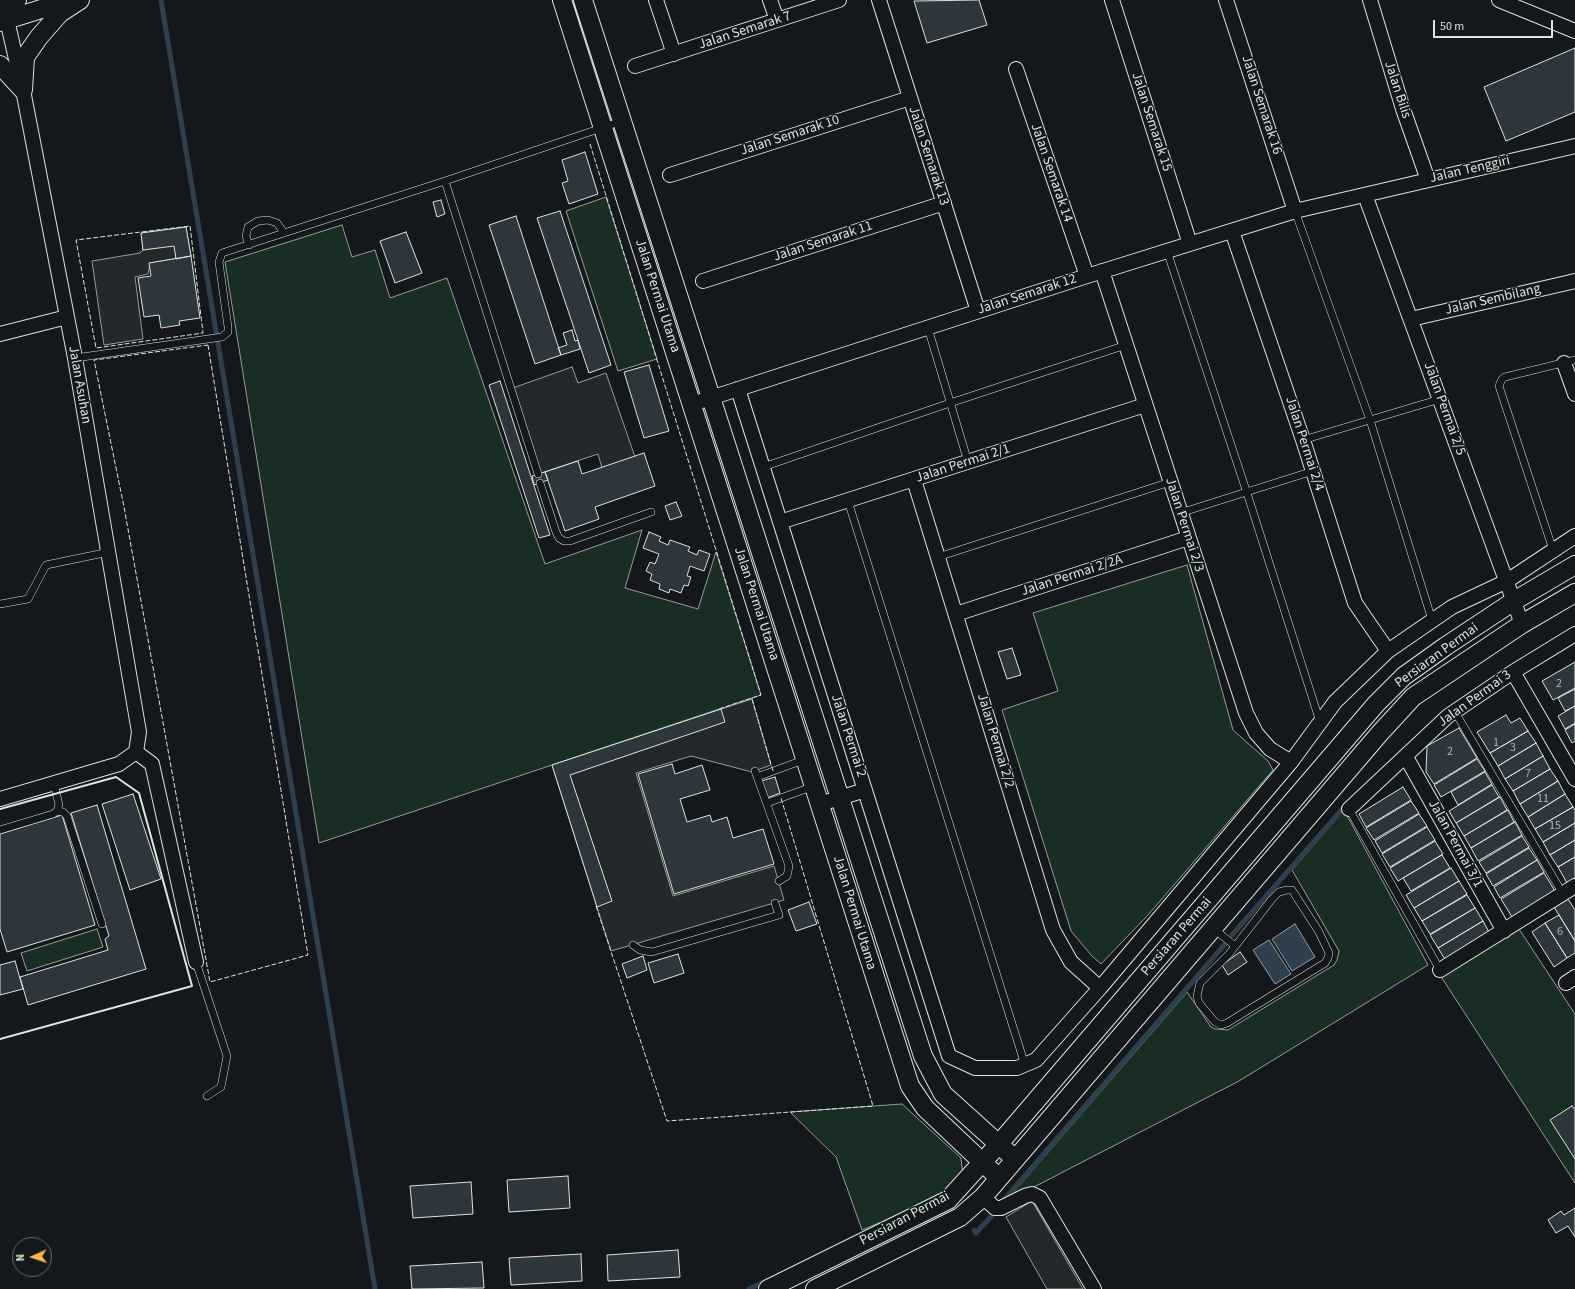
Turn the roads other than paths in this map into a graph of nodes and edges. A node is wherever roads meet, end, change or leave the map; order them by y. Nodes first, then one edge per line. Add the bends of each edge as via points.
1 (70, 0) edge
2 (80, 0) edge
3 (562, 0) edge
4 (583, 0) edge
5 (656, 0) edge
6 (770, 0) edge
7 (839, 0) edge
8 (878, 0) edge
9 (1112, 0) edge
10 (1226, 0) edge
11 (1370, 0) edge
12 (1499, 0) edge
13 (5, 9) edge
14 (777, 20) junction
15 (1575, 31) edge
16 (674, 54) junction
17 (0, 64) edge
18 (635, 66) dead end
19 (1016, 69) dead end
20 (23, 90) junction
21 (910, 98) junction
22 (622, 121) junction
23 (603, 127) junction
24 (1575, 146) edge
25 (670, 175) dead end
26 (1428, 180) junction
27 (445, 181) junction
28 (1365, 195) junction
29 (944, 203) junction
30 (1295, 211) junction
31 (1232, 231) junction
32 (284, 234) junction
33 (1190, 244) junction
34 (249, 245) junction
35 (1167, 251) junction
36 (1102, 271) junction
37 (1087, 276) junction
38 (703, 281) dead end
39 (1575, 281) edge
40 (978, 311) junction
41 (66, 317) junction
42 (1411, 319) junction
43 (928, 328) junction
44 (0, 334) edge
45 (1126, 345) junction
46 (74, 358) junction
47 (1570, 362) edge
48 (738, 389) junction
49 (1575, 394) edge
50 (711, 398) junction
51 (1440, 399) junction
52 (950, 403) junction
53 (692, 404) junction
54 (1145, 405) junction
55 (1370, 420) junction
56 (1303, 440) junction
57 (968, 462) junction
58 (763, 468) junction
59 (1313, 471) junction
60 (538, 474) dead end
61 (914, 480) junction
62 (1170, 482) junction
63 (540, 483) dead end
64 (1247, 492) junction
65 (848, 501) junction
66 (651, 512) dead end
67 (1180, 513) junction
68 (780, 522) junction
69 (1575, 536) edge
70 (1188, 538) junction
71 (1553, 550) junction
72 (109, 552) junction
73 (938, 557) junction
74 (1575, 565) edge
75 (1506, 581) junction
76 (1575, 593) edge
77 (1514, 601) junction
78 (0, 604) edge
79 (956, 614) junction
80 (1432, 620) junction
81 (1522, 624) junction
82 (1575, 634) edge
83 (1388, 651) junction
84 (1513, 672) junction
85 (1455, 712) junction
86 (1320, 722) junction
87 (136, 752) junction
88 (1406, 757) junction
89 (806, 759) junction
90 (1291, 762) junction
91 (1575, 779) edge
92 (54, 783) junction
93 (814, 786) junction
94 (865, 790) junction
95 (840, 798) junction
96 (0, 799) edge
97 (767, 804) junction
98 (820, 804) junction
99 (1349, 809) joint
100 (57, 811) junction
101 (0, 830) edge
102 (779, 881) dead end
103 (1569, 890) edge
104 (775, 903) dead end
105 (102, 924) dead end
106 (1213, 928) junction
107 (1504, 931) junction
108 (633, 945) dead end
109 (1235, 946) junction
110 (196, 962) joint
111 (1440, 970) joint
112 (1100, 988) junction
113 (1025, 1065) junction
114 (207, 1096) dead end
115 (998, 1145) junction
116 (1015, 1159) junction
117 (983, 1162) junction
118 (999, 1178) junction
119 (983, 1197) junction
120 (768, 1289) edge
121 (815, 1289) edge
122 (1094, 1289) edge

1 - 13 street
2 - 20 street via 60,13 25,57
3 - 23 street, Jalan Permai Utama
4 - 22 street, Jalan Permai Utama
5 - 16 street
6 - 14 street
7 - 14 street, Jalan Semarak 7
8 - 21 street, Jalan Semarak 13
9 - 33 street, Jalan Semarak 15
10 - 30 street, Jalan Semarak 16
11 - 26 street, Jalan Bilis via 1403,109
12 - 15 street
13 - 20 street, Jalan Asuhan
14 - 16 street, Jalan Semarak 7
16 - 18 street, Jalan Semarak 7
17 - 20 street
19 - 37 street, Jalan Semarak 14
20 - 41 street, Jalan Asuhan
21 - 25 street, Jalan Semarak 10
21 - 29 street, Jalan Semarak 13
22 - 23 lane
22 - 50 street, Jalan Permai Utama
23 - 27 lane
23 - 53 street, Jalan Permai Utama
24 - 26 street, Jalan Tenggiri
26 - 28 street, Jalan Tenggiri
27 - 32 lane
27 - 60 lane
28 - 30 street, Jalan Semarak 12
28 - 42 street, Jalan Permai 2/5
29 - 38 street, Jalan Semarak 11
29 - 40 street, Jalan Semarak 13
30 - 31 street, Jalan Semarak 12
30 - 55 lane
31 - 33 street, Jalan Semarak 12
31 - 56 street, Jalan Permai 2/4
32 - 34 lane
32 - 34 lane via 277,223 268,220 258,221 248,226 246,236
33 - 35 street, Jalan Semarak 12
34 - 46 lane via 222,254 219,262 228,327 228,332 222,337
35 - 36 street, Jalan Semarak 12
35 - 64 lane
36 - 37 street, Jalan Semarak 12
36 - 45 street, Jalan Permai 2/3
37 - 40 street, Jalan Semarak 12
39 - 42 street, Jalan Sembilang
40 - 43 street, Jalan Semarak 12
41 - 44 street
41 - 46 street, Jalan Asuhan
42 - 51 street, Jalan Permai 2/5
43 - 48 street, Jalan Semarak 12
43 - 52 lane
45 - 52 lane
45 - 54 street, Jalan Permai 2/3
46 - 72 street, Jalan Asuhan
47 - 49 street
47 - 71 lane via 1505,377 1499,386
48 - 50 street, Jalan Semarak 12
48 - 58 street, Jalan Permai 2
50 - 53 street, Jalan Semarak 12
50 - 95 street, Jalan Permai Utama
51 - 55 lane
51 - 75 street, Jalan Permai 2/5
52 - 57 lane
52 - 58 lane
53 - 89 street, Jalan Permai Utama
54 - 57 street, Jalan Permai 2/1
54 - 62 street, Jalan Permai 2/3
55 - 56 lane
55 - 80 lane
56 - 59 street, Jalan Permai 2/4
57 - 61 street, Jalan Permai 2/1
58 - 68 street, Jalan Permai 2
59 - 64 lane
59 - 83 street, Jalan Permai 2/4 via 1355,603
61 - 65 street, Jalan Permai 2/1
61 - 73 street, Jalan Permai 2/2
62 - 67 street, Jalan Permai 2/3
62 - 73 lane
63 - 66 lane via 556,532 564,541
64 - 67 lane
64 - 86 lane
65 - 68 street, Jalan Permai 2/1
65 - 113 lane
67 - 70 street, Jalan Permai 2/3
68 - 94 street, Jalan Permai 2
69 - 71 street
70 - 79 street, Jalan Permai 2/2A
70 - 90 street, Jalan Permai 2/3 via 1246,713 1256,733 1270,748
71 - 75 street
72 - 78 lane via 46,565 28,599
72 - 87 street, Jalan Asuhan via 139,732
73 - 79 street, Jalan Permai 2/2
74 - 77 street, Persiaran Permai
75 - 77 street, Jalan Permai 2/5
75 - 80 street via 1452,607
76 - 81 street, Persiaran Permai
77 - 81 street, Jalan Permai 2/5
77 - 115 street, Persiaran Permai via 1404,676 1376,704
79 - 112 street, Jalan Permai 2/2 via 1053,930 1071,962
80 - 83 street
81 - 106 street, Persiaran Permai via 1413,697
82 - 84 street, Jalan Permai 3
83 - 86 street via 1335,702
84 - 85 street, Jalan Permai 3
84 - 91 street
85 - 88 street, Jalan Permai 3
85 - 103 lane
86 - 90 street
87 - 92 street via 119,764
87 - 110 street via 152,764
88 - 99 street, Jalan Permai 3
88 - 107 street, Jalan Permai 3/1
89 - 93 street, Jalan Permai Utama
89 - 97 lane via 756,774
90 - 112 street
92 - 96 street
92 - 100 lane via 58,798
93 - 97 lane
93 - 98 street, Jalan Permai Utama
94 - 95 street
94 - 113 street, Jalan Permai 2 via 949,1056 974,1068 1017,1068
95 - 98 street
95 - 115 street, Jalan Permai Utama via 923,1056 943,1094
97 - 102 lane via 789,866 787,876
98 - 117 street, Jalan Permai Utama via 910,1086 925,1108
99 - 111 lane
100 - 101 lane
100 - 105 lane via 67,816
103 - 107 street
104 - 108 lane via 779,915 652,952 640,950
106 - 109 lane
106 - 116 street, Persiaran Permai
107 - 111 street
109 - 109 lane via 1198,988 1199,1002 1211,1019 1220,1025 1227,1024 1325,963 1329,953 1320,932 1292,890 1279,892
110 - 114 lane via 227,1056 220,1087
112 - 113 street via 1036,1060
115 - 116 street, Jalan Permai Utama
115 - 117 street, Persiaran Permai
116 - 118 street, Persiaran Permai
117 - 118 street, Jalan Permai Utama
117 - 120 street, Persiaran Permai via 948,1200
118 - 119 street, Persiaran Permai
119 - 121 street, Persiaran Permai via 960,1217 840,1281
119 - 122 street via 995,1208 1001,1208 1032,1194 1040,1198

